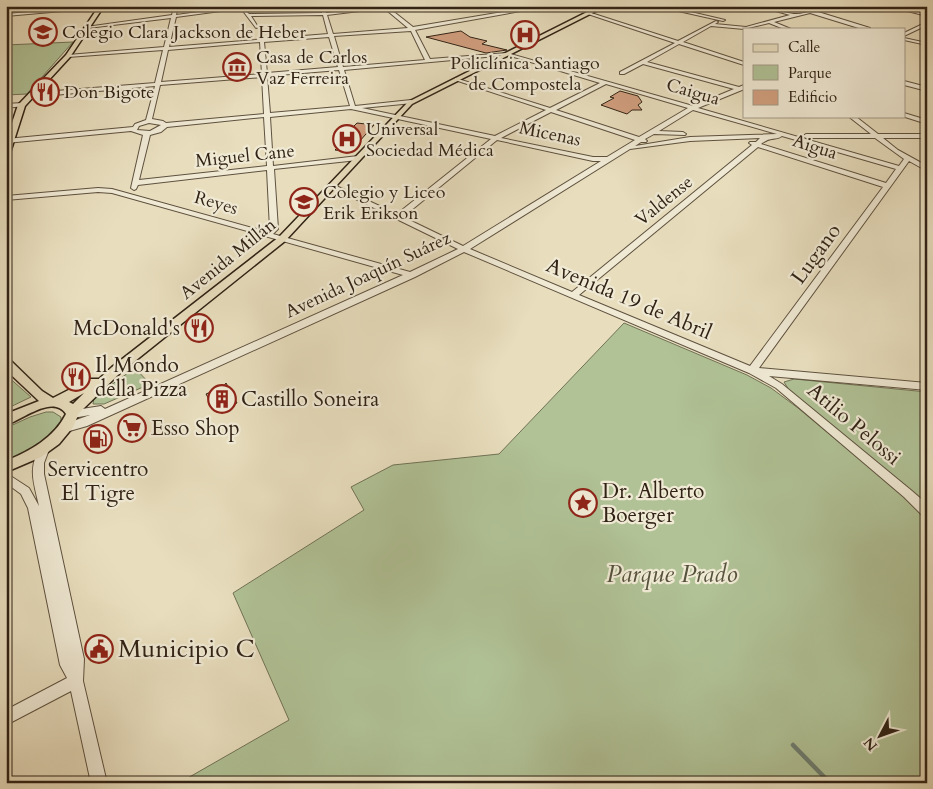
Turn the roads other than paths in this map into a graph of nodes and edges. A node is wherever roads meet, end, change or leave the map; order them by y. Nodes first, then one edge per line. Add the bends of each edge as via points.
1 (117, 6) edge
2 (176, 6) edge
3 (256, 6) edge
4 (322, 6) edge
5 (393, 6) edge
6 (547, 6) edge
7 (587, 6) edge
8 (658, 6) edge
9 (760, 6) edge
10 (831, 6) edge
11 (890, 6) edge
12 (101, 7) edge
13 (242, 7) edge
14 (384, 7) edge
15 (603, 7) edge
16 (811, 9) edge
17 (498, 10) dead end
18 (503, 13) junction
19 (590, 13) junction
20 (325, 14) junction
21 (6, 15) edge
22 (248, 15) junction
23 (795, 15) junction
24 (927, 15) edge
25 (174, 16) junction
26 (721, 20) junction
27 (769, 22) junction
28 (927, 23) edge
29 (710, 26) junction
30 (88, 27) junction
31 (256, 27) dead end
32 (736, 28) junction
33 (786, 28) edge
34 (865, 28) edge
35 (410, 29) junction
36 (743, 33) edge
37 (906, 34) edge
38 (332, 35) junction
39 (906, 39) edge
40 (262, 40) junction
41 (678, 42) junction
42 (927, 44) edge
43 (166, 48) junction
44 (507, 54) junction
45 (68, 56) junction
46 (428, 61) junction
47 (642, 62) junction
48 (743, 64) edge
49 (341, 68) junction
50 (622, 73) dead end
51 (264, 75) junction
52 (458, 79) junction
53 (604, 83) junction
54 (158, 84) junction
55 (906, 84) edge
56 (742, 88) edge
57 (927, 89) edge
58 (31, 95) junction
59 (411, 102) junction
60 (22, 105) junction
61 (6, 106) edge
62 (352, 108) junction
63 (693, 108) junction
64 (550, 111) junction
65 (267, 116) junction
66 (906, 116) edge
67 (396, 117) junction
68 (854, 118) edge
69 (150, 121) junction
70 (927, 122) edge
71 (165, 125) junction
72 (133, 129) junction
73 (927, 131) edge
74 (652, 132) junction
75 (775, 132) junction
76 (871, 132) junction
77 (147, 134) junction
78 (794, 136) junction
79 (927, 136) edge
80 (733, 137) junction
81 (766, 137) junction
82 (878, 137) junction
83 (496, 138) junction
84 (640, 140) junction
85 (8, 141) edge
86 (661, 142) junction
87 (756, 144) junction
88 (624, 150) junction
89 (6, 153) edge
90 (358, 158) junction
91 (908, 158) junction
92 (608, 159) junction
93 (270, 168) junction
94 (900, 168) junction
95 (927, 169) edge
96 (135, 183) junction
97 (332, 186) junction
98 (887, 186) junction
99 (132, 196) junction
100 (6, 198) edge
101 (397, 218) junction
102 (268, 235) junction
103 (282, 239) junction
104 (463, 249) junction
105 (412, 275) junction
106 (572, 296) junction
107 (9, 368) edge
108 (116, 370) junction
109 (752, 371) junction
110 (927, 388) edge
111 (54, 402) junction
112 (128, 402) junction
113 (73, 413) junction
114 (6, 420) edge
115 (66, 428) junction
116 (45, 446) junction
117 (6, 467) edge
118 (6, 477) edge
119 (927, 512) edge
120 (76, 681) junction
121 (6, 718) edge
122 (99, 783) edge

1 - 12 street
2 - 25 street
3 - 13 street
4 - 20 street
5 - 14 street
6 - 18 street
7 - 15 street
8 - 26 street
9 - 23 street
10 - 16 street
11 - 24 street
12 - 21 street
12 - 30 main road
13 - 22 street
13 - 25 street
14 - 20 street
14 - 35 street
15 - 19 main road, Avenida Millán
16 - 23 street
16 - 34 street
17 - 18 street
18 - 35 street
19 - 41 street
19 - 44 main road, Avenida Millán
20 - 22 street
20 - 38 street
22 - 31 street
23 - 27 street
25 - 30 street
25 - 43 street
26 - 29 street
26 - 32 street
27 - 32 street
27 - 33 street
28 - 37 street
29 - 32 street
29 - 41 street
30 - 45 main road
32 - 36 street
35 - 38 street
35 - 46 street
38 - 40 street
38 - 49 street
39 - 42 street
40 - 43 street
40 - 51 street
41 - 47 street
41 - 48 street
43 - 45 street
43 - 54 street
44 - 46 street
44 - 52 main road, Avenida Millán
44 - 53 street, Caigua
45 - 58 main road
46 - 49 street
47 - 50 street
47 - 56 street
49 - 51 street
49 - 62 street
51 - 54 street
51 - 65 street
52 - 59 main road, Avenida Millán
52 - 64 street
53 - 63 street, Caigua
53 - 64 street
54 - 58 street
54 - 69 street
55 - 57 street
56 - 63 street, Avenida Joaquín Suárez
58 - 60 main road
59 - 62 street
59 - 67 main road, Avenida Millán
60 - 61 street
60 - 85 main road
62 - 65 street
62 - 67 street, Micenas
63 - 74 street, Avenida Joaquín Suárez
63 - 75 street, Caigua
64 - 83 street
64 - 84 street
65 - 71 street
65 - 93 street
66 - 70 street
67 - 83 street, Micenas
67 - 90 main road, Avenida Millán
68 - 76 street
69 - 71 street
69 - 72 street
71 - 77 street
72 - 77 street
72 - 85 street
73 - 76 street
74 - 75 street
74 - 84 street, Avenida Joaquín Suárez
75 - 76 street
75 - 78 street, Caigua
75 - 81 street, Valdense
76 - 82 street
77 - 96 street
78 - 81 street
78 - 82 street
78 - 94 street, Caigua
79 - 82 street
80 - 81 street
80 - 86 street
80 - 87 street, Aigua
81 - 87 street, Valdense
82 - 91 street
83 - 92 street, Micenas via 593,159
83 - 101 street
84 - 86 street
84 - 88 street, Avenida Joaquín Suárez
85 - 89 main road
86 - 88 street
87 - 98 street, Aigua
87 - 106 street, Valdense
88 - 92 street, Avenida Joaquín Suárez
90 - 93 street, Miguel Cane
90 - 97 main road, Avenida Millán
91 - 94 street, Lugano
91 - 95 street
92 - 104 street, Avenida Joaquín Suárez
93 - 96 street, Miguel Cane
93 - 102 street via 274,228
94 - 98 street, Lugano
96 - 99 street
97 - 101 street, Avenida 19 de Abril
97 - 103 main road, Avenida Millán
98 - 109 street, Lugano
99 - 100 street, Reyes via 98,190
99 - 102 street, Reyes
101 - 104 street, Avenida 19 de Abril
102 - 103 street, Reyes
103 - 105 street, Reyes
103 - 108 main road, Avenida Millán
104 - 105 street, Avenida Joaquín Suárez
104 - 106 street, Avenida 19 de Abril
105 - 112 street, Avenida Joaquín Suárez
106 - 109 street, Avenida 19 de Abril
107 - 111 main road
108 - 111 main road, Avenida Millán
108 - 113 main road, Avenida Millán
109 - 110 street, Avenida 19 de Abril
109 - 119 street, Atilio Pelossi via 779,386
111 - 113 main road via 67,406
111 - 114 main road, Avenida Millán
112 - 113 street, Avenida Joaquín Suárez via 94,412
112 - 115 street, Avenida Joaquín Suárez
113 - 115 main road
115 - 116 main road
116 - 117 main road
116 - 120 street via 38,463 38,474 77,659
118 - 120 street via 25,491 34,508 66,665
120 - 121 street
120 - 122 street

